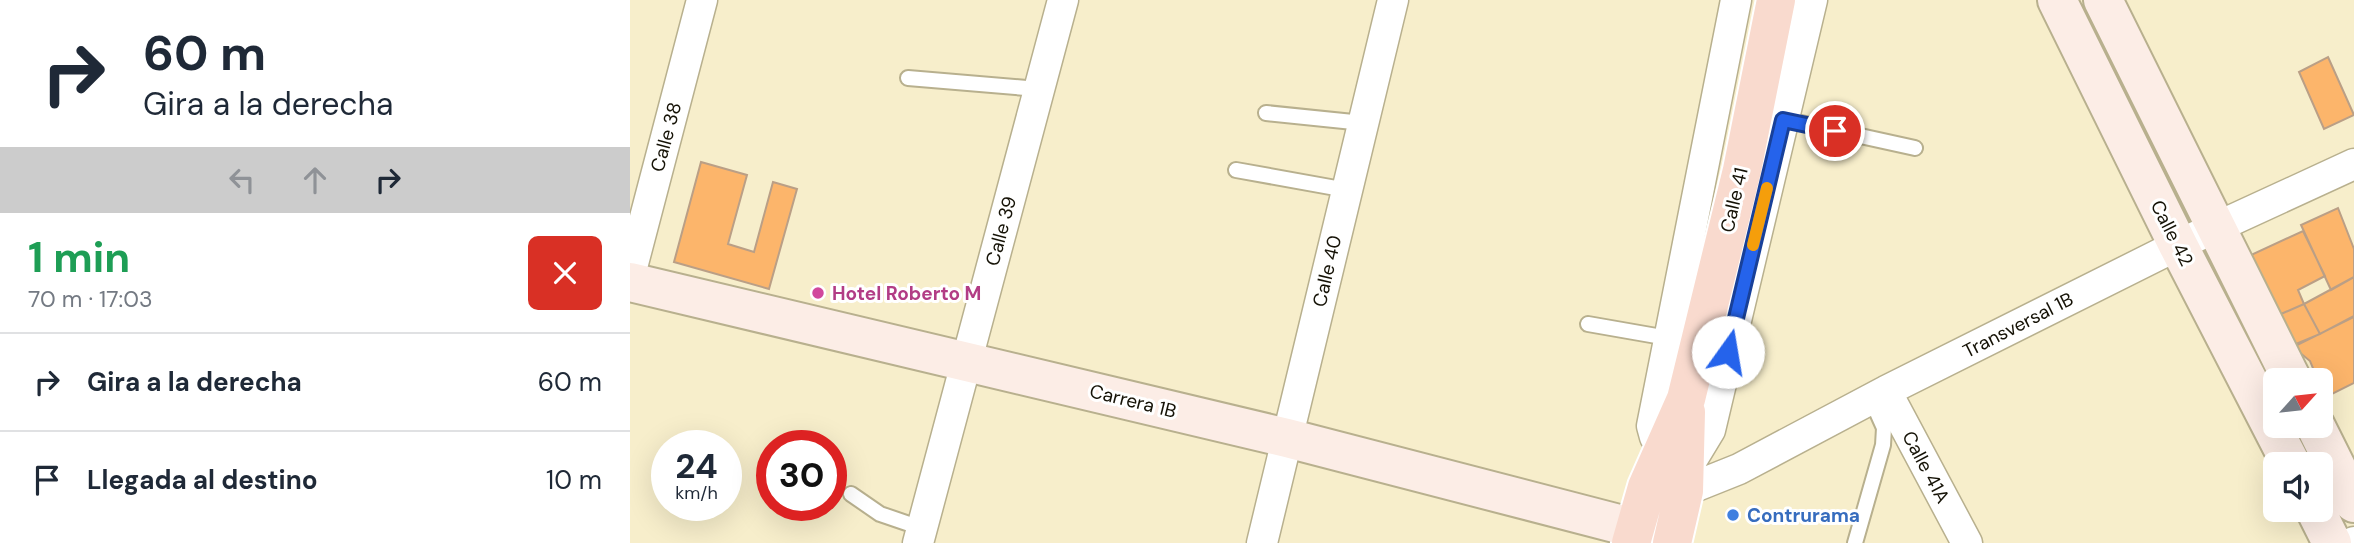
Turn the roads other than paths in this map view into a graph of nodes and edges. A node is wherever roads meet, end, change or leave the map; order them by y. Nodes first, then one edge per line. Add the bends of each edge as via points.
1 (702, 0) edge
2 (1063, 0) edge
3 (1393, 0) edge
4 (1736, 0) edge
5 (1776, 0) edge
6 (1812, 0) edge
7 (2057, 0) edge
8 (2103, 0) edge
9 (908, 78) dead end
10 (1038, 89) junction
11 (1266, 113) dead end
12 (1783, 120) junction
13 (1363, 123) junction
14 (1915, 148) dead end
15 (2354, 164) edge
16 (1237, 170) dead end
17 (1347, 190) junction
18 (2216, 227) junction
19 (2178, 245) junction
20 (630, 275) edge
21 (630, 282) edge
22 (1588, 324) dead end
23 (1668, 338) junction
24 (966, 361) junction
25 (2286, 368) edge
26 (1878, 395) junction
27 (1710, 430) junction
28 (1287, 438) junction
29 (2322, 438) edge
30 (2285, 452) edge
31 (1679, 469) junction
32 (1739, 469) junction
33 (851, 494) dead end
34 (2354, 503) edge
35 (2322, 522) edge
36 (919, 536) edge
37 (1632, 536) edge
38 (1262, 543) edge
39 (1672, 543) edge
40 (1854, 543) edge
41 (1967, 543) edge
42 (2332, 543) edge

1 - 20 street, Calle 38
2 - 10 street, Calle 39
3 - 13 street, Calle 40
4 - 23 street
5 - 31 main road, Calle 41 via 1742,170 1686,399
6 - 12 street
7 - 19 street, Calle 42
8 - 18 street
9 - 10 lane
10 - 24 street, Calle 39
11 - 13 lane
12 - 14 lane
12 - 27 street
13 - 17 street, Calle 40
15 - 18 street, Transversal 1B
16 - 17 lane
17 - 28 street, Calle 40
18 - 19 street, Transversal 1B
18 - 25 street
19 - 26 street, Transversal 1B
19 - 30 street, Calle 42
21 - 24 street, Carrera 1B
22 - 23 lane
23 - 31 street via 1652,426
24 - 28 street, Carrera 1B
24 - 36 street, Calle 39
26 - 32 street, Transversal 1B
26 - 40 lane via 1883,445
26 - 41 street, Calle 41A
27 - 31 street
27 - 32 street
28 - 37 street, Carrera 1B
28 - 38 street, Calle 40
29 - 34 street
31 - 32 street, Transversal 1B
31 - 37 main road, Calle 41 via 1647,487
31 - 39 main road, Calle 41
33 - 36 lane
35 - 42 street

